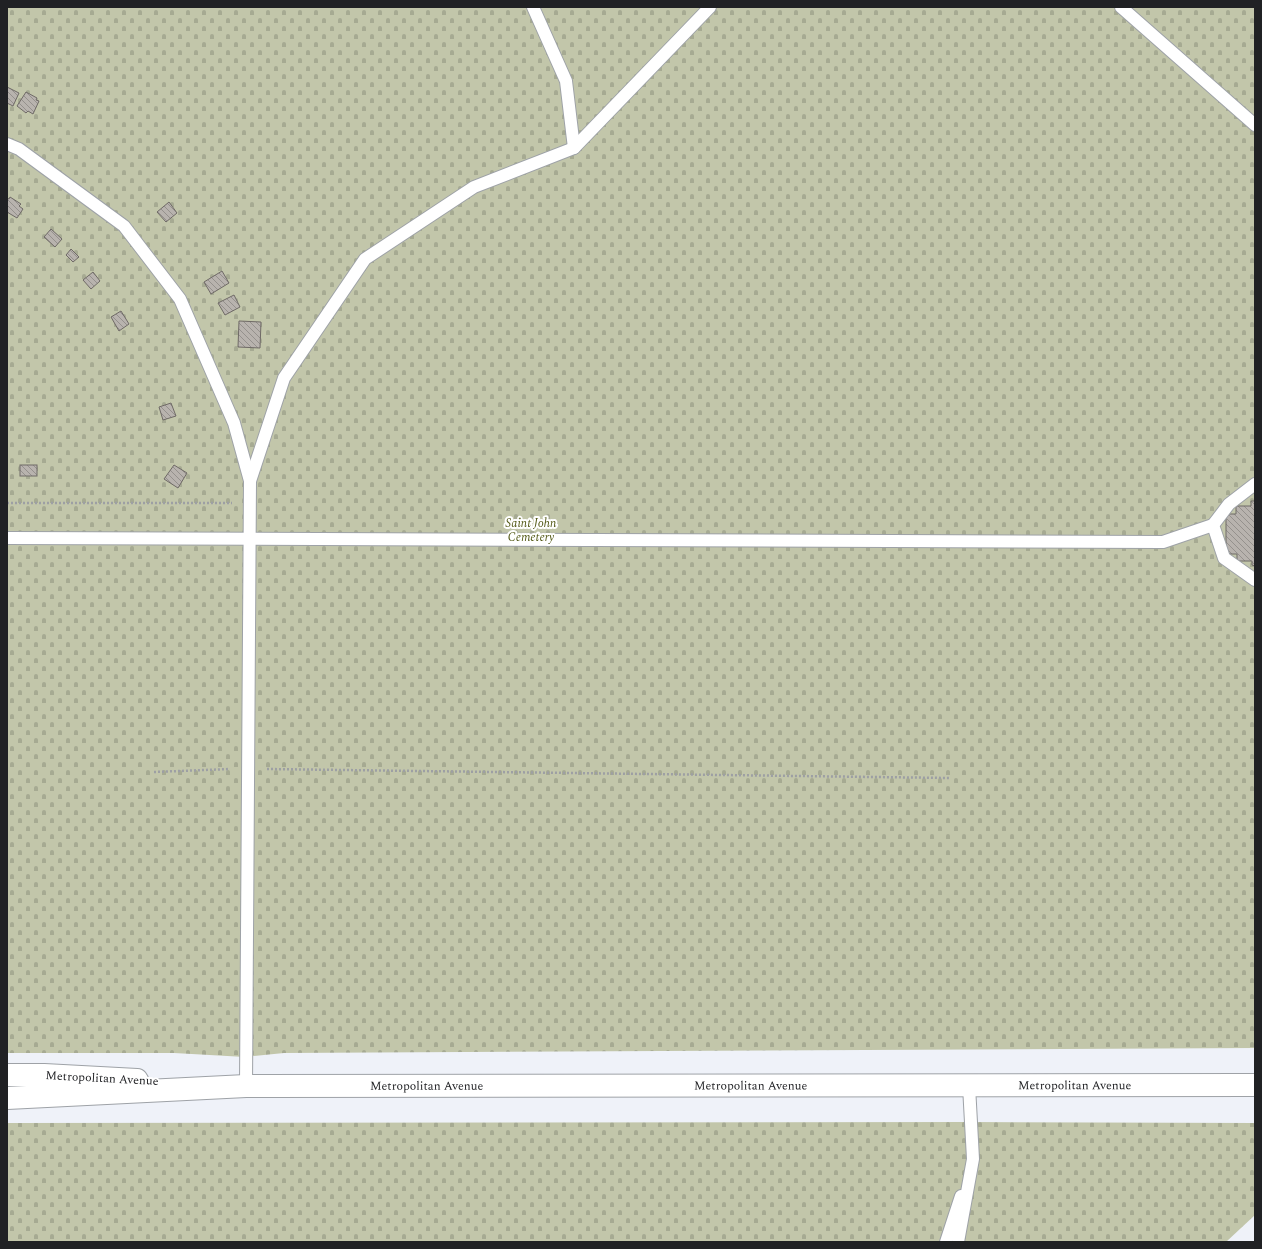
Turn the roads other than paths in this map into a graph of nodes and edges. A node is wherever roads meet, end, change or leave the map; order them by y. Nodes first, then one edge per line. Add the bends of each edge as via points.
1 (532, 7) edge
2 (710, 7) edge
3 (1122, 7) edge
4 (1255, 125) edge
5 (7, 144) edge
6 (574, 148) junction
7 (250, 481) junction
8 (1255, 484) edge
9 (1213, 525) junction
10 (7, 538) edge
11 (250, 539) junction
12 (1255, 580) edge
13 (7, 1075) edge
14 (1255, 1085) edge
15 (246, 1086) junction
16 (969, 1086) junction
17 (7, 1098) edge
18 (973, 1159) junction
19 (946, 1242) edge
20 (958, 1242) edge

1 - 6 lane via 566,81
2 - 6 lane
3 - 4 lane
5 - 7 lane via 19,149 124,226 180,300 234,423
6 - 7 lane via 474,187 364,259 284,378
7 - 11 lane
8 - 9 lane via 1228,504
9 - 11 lane via 1163,542
9 - 12 lane via 1224,558
10 - 11 lane
11 - 15 lane
13 - 15 main road, Metropolitan Avenue
14 - 16 main road, Metropolitan Avenue
15 - 16 main road, Metropolitan Avenue
15 - 17 main road, Metropolitan Avenue
16 - 18 lane
18 - 19 lane
18 - 20 lane

